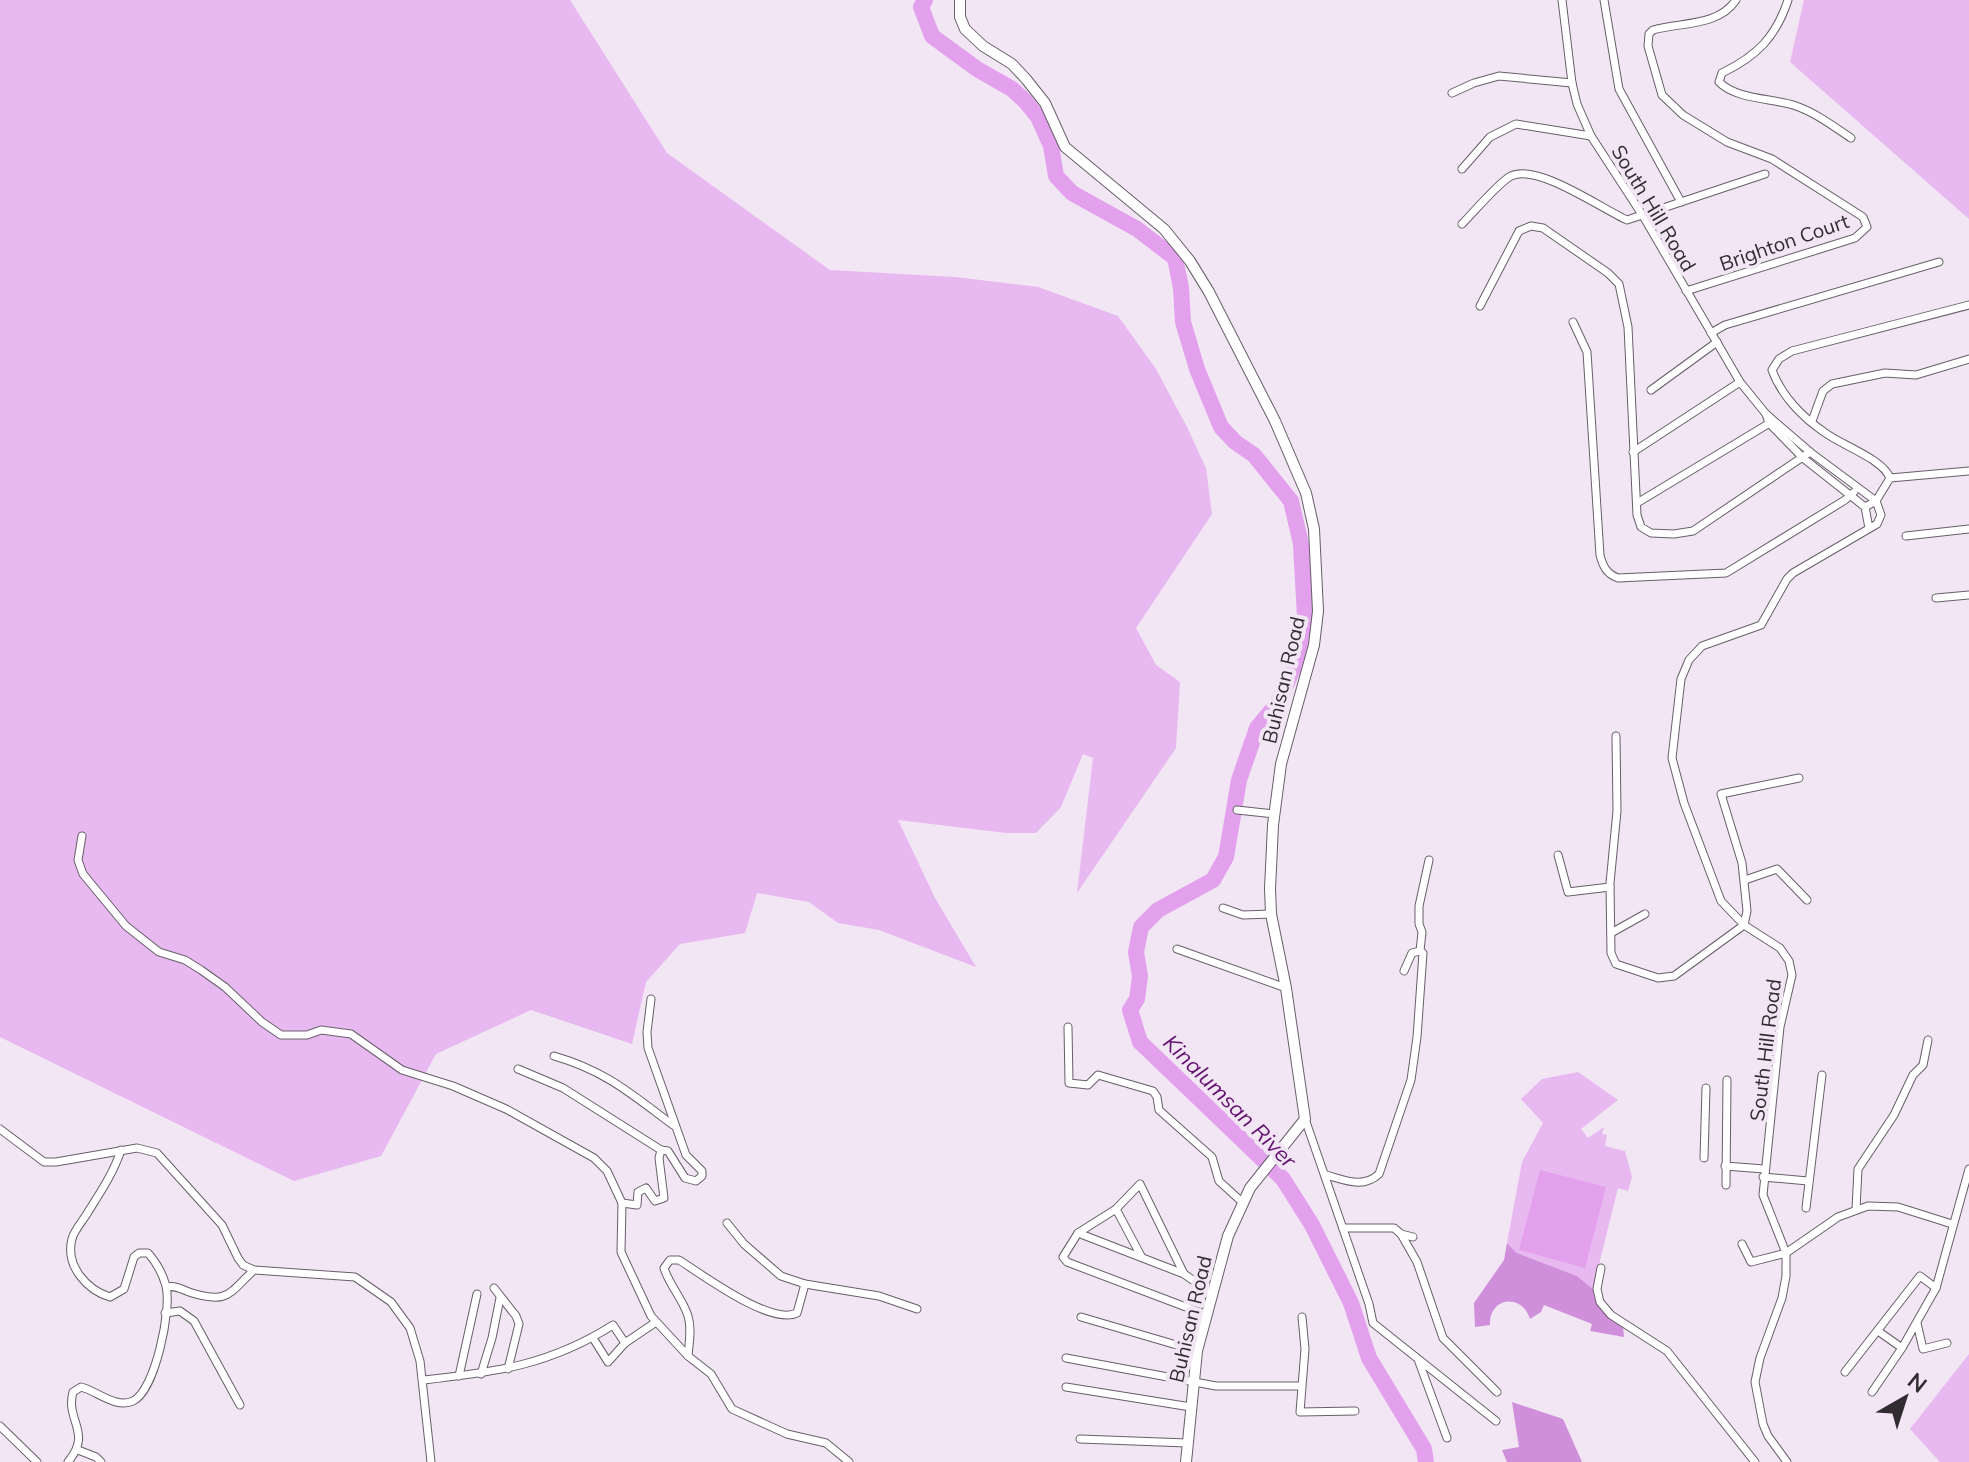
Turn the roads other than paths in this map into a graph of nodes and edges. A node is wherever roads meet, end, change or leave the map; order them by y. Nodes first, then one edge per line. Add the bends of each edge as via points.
1 (960, 0) edge
2 (1562, 0) edge
3 (1604, 0) edge
4 (1736, 0) edge
5 (1788, 0) edge
6 (1572, 83) junction
7 (1452, 93) dead end
8 (1591, 136) junction
9 (1851, 138) dead end
10 (1462, 169) dead end
11 (1765, 174) dead end
12 (1681, 202) junction
13 (1643, 216) junction
14 (1462, 224) dead end
15 (1939, 262) dead end
16 (1686, 291) junction
17 (1969, 305) edge
18 (1480, 306) dead end
19 (1573, 322) dead end
20 (1711, 333) junction
21 (1717, 342) junction
22 (1969, 359) edge
23 (1740, 382) junction
24 (1651, 390) dead end
25 (1772, 421) junction
26 (1812, 421) junction
27 (1633, 452) junction
28 (1806, 455) junction
29 (1969, 471) edge
30 (1890, 478) junction
31 (1857, 487) junction
32 (1851, 496) junction
33 (1876, 501) junction
34 (1637, 503) junction
35 (1865, 507) junction
36 (1869, 528) junction
37 (1969, 529) edge
38 (1906, 536) dead end
39 (1969, 595) edge
40 (1936, 598) dead end
41 (1616, 736) dead end
42 (1799, 778) dead end
43 (1237, 810) dead end
44 (1274, 814) junction
45 (82, 836) dead end
46 (1558, 855) dead end
47 (1429, 860) dead end
48 (1745, 880) junction
49 (1610, 887) junction
50 (1807, 900) dead end
51 (1223, 908) dead end
52 (1271, 914) junction
53 (1645, 914) dead end
54 (1744, 925) junction
55 (1611, 933) junction
56 (1177, 949) dead end
57 (1420, 951) junction
58 (1404, 971) dead end
59 (1286, 988) junction
60 (651, 999) dead end
61 (1068, 1027) dead end
62 (1928, 1040) dead end
63 (554, 1056) dead end
64 (518, 1069) dead end
65 (1822, 1075) dead end
66 (1727, 1080) dead end
67 (1706, 1088) dead end
68 (1305, 1119) junction
69 (675, 1127) junction
70 (0, 1129) edge
71 (1706, 1134) junction
72 (1725, 1136) junction
73 (121, 1150) junction
74 (661, 1150) junction
75 (1704, 1158) dead end
76 (1725, 1166) junction
77 (1969, 1169) edge
78 (1764, 1173) junction
79 (1326, 1175) junction
80 (1808, 1181) junction
81 (1726, 1185) dead end
82 (1242, 1202) junction
83 (622, 1203) junction
84 (1806, 1208) dead end
85 (1116, 1209) junction
86 (1856, 1209) junction
87 (727, 1223) dead end
88 (1952, 1224) junction
89 (1343, 1228) junction
90 (1078, 1233) junction
91 (1401, 1234) junction
92 (1413, 1237) dead end
93 (1742, 1244) dead end
94 (1786, 1253) junction
95 (1141, 1256) junction
96 (1601, 1268) dead end
97 (254, 1270) junction
98 (1184, 1274) junction
99 (805, 1284) junction
100 (167, 1287) junction
101 (494, 1288) dead end
102 (1936, 1288) junction
103 (477, 1294) dead end
104 (1213, 1294) junction
105 (500, 1298) junction
106 (917, 1309) dead end
107 (165, 1313) junction
108 (1207, 1315) junction
109 (1081, 1317) dead end
110 (1302, 1317) dead end
111 (656, 1322) junction
112 (1917, 1323) junction
113 (1878, 1331) junction
114 (593, 1338) junction
115 (625, 1343) junction
116 (1947, 1343) dead end
117 (1902, 1348) junction
118 (1197, 1351) junction
119 (688, 1356) junction
120 (1066, 1358) dead end
121 (1418, 1360) junction
122 (508, 1369) junction
123 (1845, 1372) dead end
124 (481, 1374) junction
125 (459, 1376) junction
126 (424, 1380) junction
127 (1193, 1382) junction
128 (1301, 1386) junction
129 (1066, 1387) dead end
130 (1497, 1392) dead end
131 (1872, 1392) dead end
132 (240, 1405) dead end
133 (1191, 1407) junction
134 (1355, 1411) dead end
135 (1496, 1421) dead end
136 (0, 1426) edge
137 (1447, 1438) dead end
138 (1080, 1439) dead end
139 (1187, 1443) junction
140 (78, 1450) junction
141 (37, 1462) edge
142 (68, 1462) edge
143 (101, 1462) edge
144 (431, 1462) edge
145 (849, 1462) edge
146 (1186, 1462) edge
147 (1755, 1462) edge
148 (1787, 1462) edge

1 - 44 street, Buhisan Road via 965,29 1026,79 1045,103 1065,147 1164,229 1190,261 1306,493 1314,529 1318,611
2 - 6 street, South Hill Road
3 - 12 street via 1619,89
4 - 16 street, Brighton Court via 1719,14 1649,34 1662,95 1727,142 1772,159 1863,217 1867,227 1855,238
5 - 9 street via 1772,36 1722,73 1719,82 1729,90 1816,114
6 - 7 street via 1499,76
6 - 8 street, South Hill Road
8 - 10 street via 1516,124 1490,137
8 - 13 street, South Hill Road
11 - 12 street
12 - 13 street
13 - 14 street via 1627,220 1570,188 1518,174
13 - 16 street, South Hill Road
15 - 20 street
16 - 20 street, South Hill Road
17 - 26 street via 1792,351 1779,359 1772,370 1778,388
18 - 27 street via 1519,231 1531,226 1543,228 1608,273 1619,284 1628,327
19 - 32 street via 1587,352 1600,555 1611,575 1726,573
20 - 21 street, South Hill Road
21 - 23 street, South Hill Road
21 - 24 street
22 - 26 street via 1916,375 1885,373 1832,384 1823,391
23 - 25 street, South Hill Road
23 - 27 street
25 - 28 street, South Hill Road
25 - 34 street
26 - 30 street via 1884,467
27 - 34 street
28 - 31 street, South Hill Road
28 - 32 street, South Hill Road
28 - 34 street via 1688,533 1645,531
29 - 30 street
30 - 33 street
31 - 32 street
31 - 33 street, South Hill Road
32 - 35 street, South Hill Road
33 - 35 street
33 - 36 street via 1880,520
35 - 36 street
36 - 54 street, South Hill Road via 1793,573 1761,625 1702,646 1684,670 1673,769 1721,901
37 - 38 street
39 - 40 street
41 - 49 street
42 - 48 street via 1721,794
43 - 44 street
44 - 52 street, Buhisan Road
45 - 83 street via 78,860 83,874 126,926 159,952 185,960 225,987 269,1027 294,1037 321,1030 351,1034 402,1070 506,1109 594,1158 607,1171
46 - 49 street via 1568,892
47 - 57 street via 1419,906
48 - 50 street via 1777,869
48 - 54 street
49 - 55 street
51 - 52 street via 1243,915
52 - 59 street, Buhisan Road
53 - 55 street
54 - 55 street via 1674,976 1658,978 1616,964
54 - 78 street, South Hill Road via 1780,948 1792,975 1780,1027
56 - 59 street
57 - 58 street via 1410,956
57 - 79 street via 1424,957 1411,1080 1379,1174 1356,1183
59 - 68 street, Buhisan Road
60 - 69 street via 648,1048
61 - 82 street via 1069,1083 1088,1085 1098,1075 1153,1091 1159,1110 1212,1157 1219,1181
62 - 86 street via 1923,1065 1858,1169
63 - 69 street via 624,1087
64 - 74 street via 563,1088
65 - 80 street
66 - 72 street
67 - 71 street
68 - 79 street
68 - 82 street, Buhisan Road
69 - 74 street via 702,1176 696,1181 685,1178 671,1154
70 - 73 street via 44,1162
71 - 72 street
71 - 75 street
72 - 76 street
73 - 97 street via 157,1153 168,1162 222,1225 243,1265
73 - 100 street via 73,1235 71,1256 85,1283 110,1297 124,1289 139,1253 148,1253 155,1261
74 - 83 street via 664,1198 655,1201 646,1188 638,1192 637,1205
76 - 78 street
76 - 81 street
77 - 88 street
78 - 80 street
78 - 94 street, South Hill Road via 1764,1200
79 - 89 street
80 - 84 street
82 - 104 street, Buhisan Road
83 - 111 street via 621,1252
85 - 90 street
85 - 95 street
85 - 98 street via 1140,1184
86 - 88 street via 1889,1206
86 - 94 street
87 - 99 street via 781,1276
88 - 102 street
89 - 91 street via 1394,1228
89 - 121 street via 1373,1323
90 - 95 street
90 - 108 street via 1063,1257 1067,1262
91 - 92 street
91 - 130 street via 1417,1262 1443,1338
93 - 94 street via 1751,1262
94 - 148 street, South Hill Road via 1782,1298 1755,1382 1763,1424
95 - 98 street
96 - 147 street via 1600,1302 1667,1351
97 - 100 street via 235,1292 221,1297
97 - 126 street via 355,1277 372,1288 391,1302 410,1328
98 - 104 street
99 - 106 street via 879,1296
99 - 119 street via 797,1313 788,1316 751,1305 679,1260 670,1260 664,1268 667,1279 688,1315
100 - 107 street
101 - 105 street
102 - 112 street
102 - 113 street via 1920,1276
103 - 125 street
104 - 108 street, Buhisan Road
105 - 122 street via 519,1324
105 - 124 street
107 - 132 street via 180,1311 194,1321
107 - 140 street via 159,1350 141,1396 118,1403 81,1387 73,1392
108 - 118 street, Buhisan Road
109 - 118 street
110 - 128 street
111 - 115 street
111 - 119 street
112 - 116 street via 1923,1349
112 - 117 street
113 - 117 street
113 - 123 street
114 - 115 street via 613,1325
114 - 115 street via 608,1362
114 - 122 street
117 - 131 street
118 - 127 street, Buhisan Road
119 - 145 street via 711,1374 732,1409 787,1434 826,1443
120 - 127 street
121 - 135 street
121 - 137 street
122 - 124 street
124 - 125 street
125 - 126 street
126 - 144 street
127 - 128 street
127 - 133 street, Buhisan Road
128 - 134 street via 1300,1412
129 - 133 street
133 - 139 street, Buhisan Road
136 - 141 street
138 - 139 street
139 - 146 street, Buhisan Road
140 - 142 street
140 - 143 street

